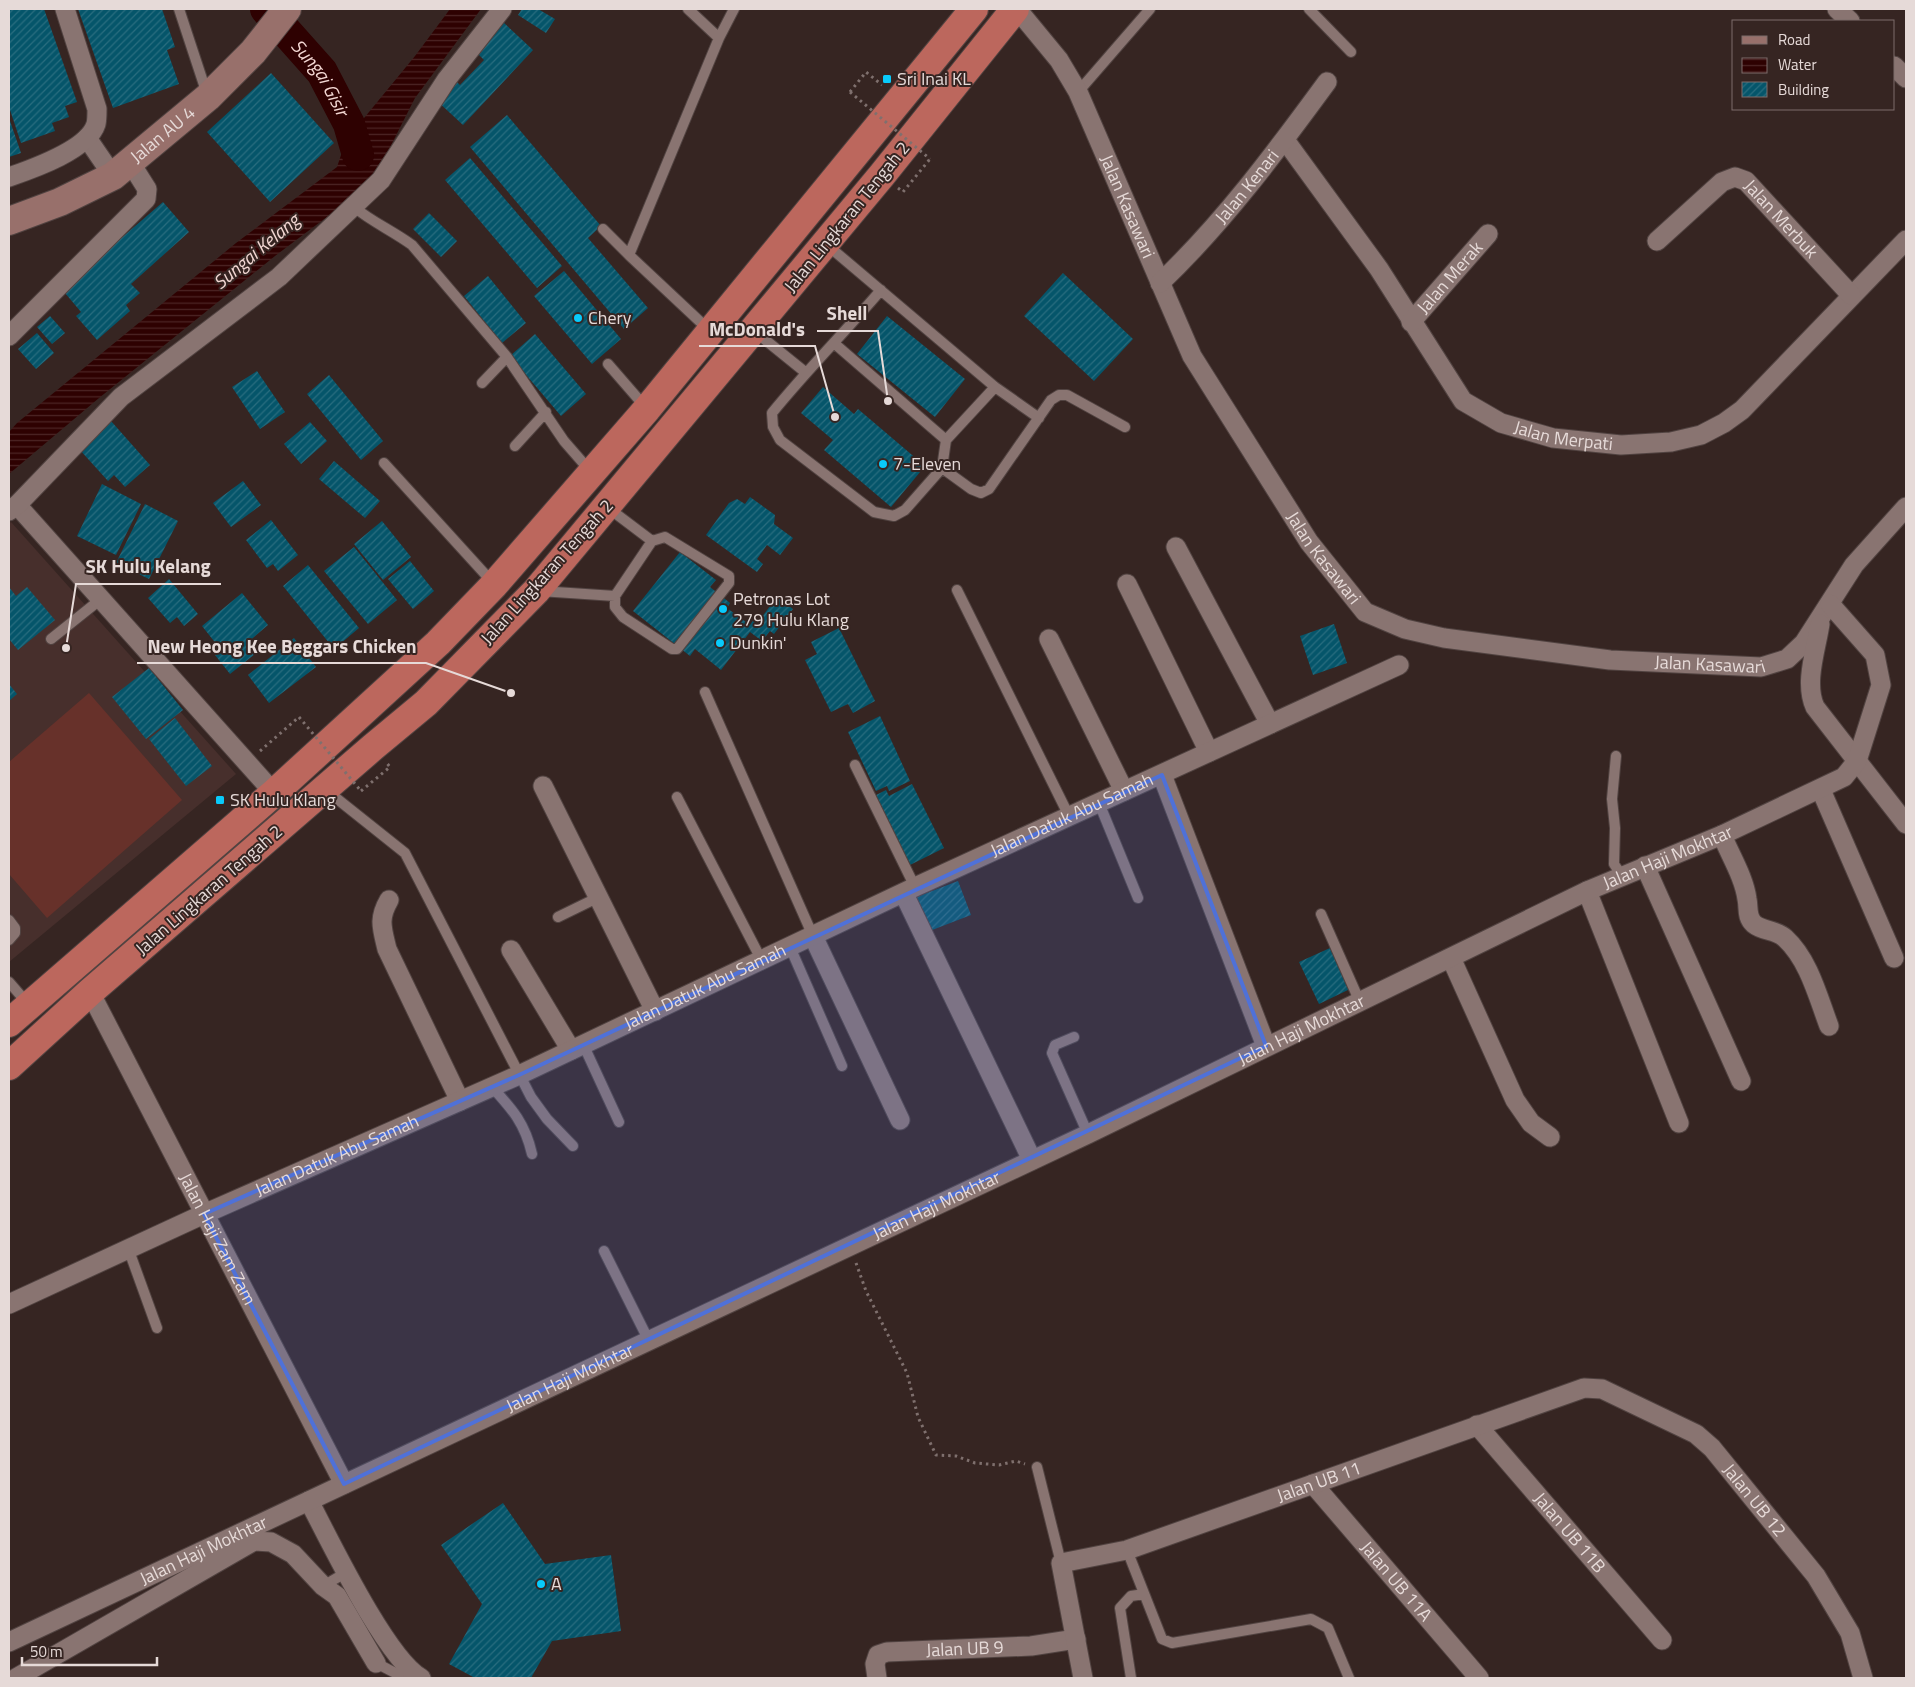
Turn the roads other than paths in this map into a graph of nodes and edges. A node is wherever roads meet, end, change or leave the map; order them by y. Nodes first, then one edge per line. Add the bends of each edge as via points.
1 (65, 9) edge
2 (179, 9) edge
3 (287, 9) edge
4 (502, 9) edge
5 (688, 9) edge
6 (734, 9) edge
7 (973, 9) edge
8 (1016, 9) edge
9 (1150, 9) edge
10 (1309, 9) edge
11 (1837, 9) edge
12 (1849, 20) edge
13 (719, 38) junction
14 (1351, 52) dead end
15 (1895, 67) edge
16 (1906, 78) edge
17 (1327, 82) dead end
18 (1078, 92) junction
19 (208, 97) junction
20 (87, 138) junction
21 (1285, 140) junction
22 (122, 169) junction
23 (9, 178) edge
24 (354, 207) junction
25 (9, 221) edge
26 (603, 229) dead end
27 (1488, 234) dead end
28 (1906, 240) edge
29 (1657, 241) dead end
30 (825, 243) junction
31 (629, 255) junction
32 (1160, 283) junction
33 (881, 290) junction
34 (1851, 295) junction
35 (1411, 322) junction
36 (753, 330) junction
37 (710, 332) junction
38 (9, 336) edge
39 (835, 344) junction
40 (507, 357) junction
41 (608, 364) dead end
42 (806, 372) junction
43 (482, 383) dead end
44 (995, 387) junction
45 (647, 409) junction
46 (546, 412) junction
47 (1039, 418) junction
48 (1125, 427) dead end
49 (946, 440) junction
50 (515, 446) dead end
51 (384, 463) dead end
52 (942, 468) junction
53 (591, 472) junction
54 (606, 506) junction
55 (1906, 507) edge
56 (13, 508) edge
57 (652, 541) junction
58 (1176, 547) dead end
59 (1127, 584) dead end
60 (494, 585) junction
61 (536, 590) junction
62 (957, 590) dead end
63 (615, 596) junction
64 (101, 599) junction
65 (1825, 611) junction
66 (51, 639) dead end
67 (1049, 639) dead end
68 (1399, 665) dead end
69 (705, 692) dead end
70 (1270, 724) junction
71 (1209, 752) junction
72 (1616, 756) dead end
73 (1857, 761) junction
74 (855, 765) dead end
75 (1162, 775) junction
76 (543, 786) dead end
77 (326, 789) junction
78 (1821, 790) junction
79 (1124, 791) junction
80 (274, 793) junction
81 (677, 797) dead end
82 (1098, 803) junction
83 (1069, 816) junction
84 (1906, 824) edge
85 (1722, 835) junction
86 (1645, 866) junction
87 (1622, 876) junction
88 (909, 890) junction
89 (1587, 891) junction
90 (599, 897) junction
91 (1138, 898) dead end
92 (389, 900) dead end
93 (1321, 914) dead end
94 (558, 917) dead end
95 (9, 920) edge
96 (813, 936) junction
97 (9, 940) edge
98 (790, 947) junction
99 (511, 950) dead end
100 (1451, 958) junction
101 (1894, 958) dead end
102 (762, 961) junction
103 (9, 982) edge
104 (90, 992) junction
105 (1359, 1000) junction
106 (28, 1004) junction
107 (655, 1011) junction
108 (9, 1023) edge
109 (1829, 1026) dead end
110 (1074, 1037) dead end
111 (1266, 1046) junction
112 (577, 1047) junction
113 (9, 1066) edge
114 (842, 1066) dead end
115 (519, 1075) junction
116 (1741, 1081) dead end
117 (492, 1086) junction
118 (460, 1101) junction
119 (900, 1120) dead end
120 (619, 1122) dead end
121 (1679, 1123) dead end
122 (1088, 1134) junction
123 (1550, 1137) dead end
124 (573, 1146) dead end
125 (532, 1154) dead end
126 (1032, 1160) junction
127 (204, 1214) junction
128 (128, 1248) junction
129 (604, 1251) dead end
130 (9, 1304) edge
131 (156, 1328) dead end
132 (649, 1341) junction
133 (1584, 1388) joint
134 (1477, 1426) junction
135 (1037, 1467) road end
136 (344, 1484) junction
137 (1313, 1484) junction
138 (309, 1501) junction
139 (1127, 1550) junction
140 (1063, 1569) junction
141 (347, 1572) junction
142 (322, 1586) junction
143 (1144, 1594) junction
144 (1076, 1639) junction
145 (1662, 1640) dead end
146 (9, 1642) edge
147 (376, 1663) joint
148 (16, 1678) edge
149 (405, 1678) edge
150 (421, 1678) edge
151 (877, 1678) edge
152 (1083, 1678) edge
153 (1131, 1678) edge
154 (1349, 1678) edge
155 (1479, 1678) edge
156 (1863, 1678) edge

1 - 20 street via 97,109 96,125
2 - 19 lane
3 - 19 main road, Jalan AU 4 via 253,52
4 - 24 street via 447,79 381,180
5 - 13 lane
6 - 13 lane
7 - 37 highway, Jalan Lingkaran Tengah 2
8 - 18 street, Jalan Kasawari via 1058,60
8 - 30 highway, Jalan Lingkaran Tengah 2
9 - 18 lane
10 - 14 lane
11 - 12 street
13 - 31 lane
15 - 16 street
17 - 21 street, Jalan Kenari
18 - 32 street, Jalan Kasawari
19 - 22 main road, Jalan AU 4
20 - 22 street
20 - 23 street via 52,162
21 - 32 street, Jalan Kenari via 1220,222
21 - 35 street, Jalan Merpati via 1379,269
22 - 25 main road, Jalan AU 4 via 60,202
22 - 38 street via 146,189 146,199
24 - 40 lane via 412,245
24 - 56 street via 279,278 121,396
26 - 31 lane
27 - 35 street, Jalan Merak
28 - 34 street, Jalan Merpati
29 - 34 street, Jalan Merbuk via 1722,182 1735,178 1746,182
30 - 33 lane
30 - 36 highway, Jalan Lingkaran Tengah 2
31 - 37 lane
32 - 65 street, Jalan Kasawari via 1192,356 1309,542 1365,612 1405,629 1454,639 1610,660 1761,667 1787,659 1804,643
33 - 39 lane
33 - 44 lane
34 - 35 street, Jalan Merpati via 1742,410 1701,435 1671,442 1621,445 1553,438 1501,423 1463,402
36 - 42 lane
36 - 54 highway, Jalan Lingkaran Tengah 2
37 - 45 highway, Jalan Lingkaran Tengah 2
39 - 42 lane
39 - 49 lane
40 - 43 lane
40 - 46 lane
41 - 45 lane
42 - 52 lane via 772,413 773,427 780,440 874,512 894,516 905,510
44 - 47 lane
44 - 49 lane
45 - 53 highway, Jalan Lingkaran Tengah 2
46 - 50 lane
46 - 53 lane via 564,441
47 - 48 lane via 1051,400 1067,394
47 - 52 lane via 989,489 981,493 971,489
49 - 52 lane
51 - 60 lane
53 - 60 highway, Jalan Lingkaran Tengah 2
54 - 57 lane
54 - 61 highway, Jalan Lingkaran Tengah 2
55 - 65 street, Jalan Kasawari via 1854,565
56 - 64 street
57 - 63 lane
57 - 63 lane via 664,537 729,576 729,584 676,649 623,617 615,607
58 - 70 street
59 - 71 street
60 - 80 highway, Jalan Lingkaran Tengah 2 via 438,643
61 - 63 lane
61 - 77 highway, Jalan Lingkaran Tengah 2 via 426,703
62 - 83 lane
64 - 66 lane
64 - 80 street
65 - 73 street via 1810,697
65 - 73 street via 1875,655 1881,685
67 - 79 street
68 - 70 street, Jalan Datuk Abu Samah
69 - 96 lane
70 - 71 street, Jalan Datuk Abu Samah
71 - 75 street, Jalan Datuk Abu Samah
72 - 87 lane via 1612,798 1614,864
73 - 78 street, Jalan Haji Mokhtar via 1844,777
73 - 84 street
74 - 88 lane
75 - 79 street, Jalan Datuk Abu Samah
75 - 111 street
76 - 90 street
77 - 104 highway, Jalan Lingkaran Tengah 2
77 - 115 lane via 405,853
78 - 85 street, Jalan Haji Mokhtar
78 - 101 street
79 - 82 street, Jalan Datuk Abu Samah
80 - 106 highway, Jalan Lingkaran Tengah 2
81 - 102 lane
82 - 83 street, Jalan Datuk Abu Samah
82 - 91 lane
83 - 88 street, Jalan Datuk Abu Samah
85 - 86 street, Jalan Haji Mokhtar
85 - 109 street via 1744,890 1748,913 1755,925 1784,936 1795,949
86 - 87 street, Jalan Haji Mokhtar
86 - 116 street
87 - 89 street, Jalan Haji Mokhtar
88 - 96 street, Jalan Datuk Abu Samah
88 - 126 street
89 - 100 street, Jalan Haji Mokhtar
89 - 121 street
90 - 94 lane
90 - 107 street
92 - 118 street via 382,912 387,949
93 - 105 lane
95 - 97 lane via 15,928
96 - 98 street, Jalan Datuk Abu Samah
96 - 119 street
98 - 102 street, Jalan Datuk Abu Samah
98 - 114 lane
99 - 112 street
100 - 105 street, Jalan Haji Mokhtar
100 - 123 street via 1515,1100 1531,1123
102 - 107 street, Jalan Datuk Abu Samah
103 - 106 lane
104 - 113 highway, Jalan Lingkaran Tengah 2
104 - 127 street, Jalan Haji Zam Zam
105 - 111 street, Jalan Haji Mokhtar
106 - 108 highway, Jalan Lingkaran Tengah 2
107 - 112 street, Jalan Datuk Abu Samah
110 - 122 lane via 1055,1045 1052,1053
111 - 122 street, Jalan Haji Mokhtar
112 - 115 street, Jalan Datuk Abu Samah
112 - 120 lane
115 - 117 street, Jalan Datuk Abu Samah
115 - 124 lane via 547,1119
117 - 118 street, Jalan Datuk Abu Samah
117 - 125 lane via 518,1115 528,1134
118 - 127 street, Jalan Datuk Abu Samah
122 - 126 street, Jalan Haji Mokhtar
126 - 132 street, Jalan Haji Mokhtar
127 - 128 street, Jalan Datuk Abu Samah
127 - 136 street, Jalan Haji Zam Zam
128 - 130 street, Jalan Datuk Abu Samah
128 - 131 lane
129 - 132 lane
132 - 136 street, Jalan Haji Mokhtar
133 - 134 street, Jalan UB 11
133 - 156 street, Jalan UB 12 via 1602,1389 1696,1434 1712,1448 1816,1576 1850,1633
134 - 137 street, Jalan UB 11
134 - 145 street, Jalan UB 11B
135 - 140 lane
136 - 138 street, Jalan Haji Mokhtar
137 - 139 street, Jalan UB 11
137 - 155 street, Jalan UB 11A
138 - 141 street
138 - 146 street, Jalan Haji Mokhtar
139 - 140 street, Jalan UB 11
139 - 143 lane
140 - 144 street
141 - 142 lane
141 - 150 street via 394,1652
142 - 147 street via 338,1596
142 - 148 street via 293,1554 271,1542 254,1541
143 - 153 lane via 1131,1596 1120,1608
143 - 154 lane via 1162,1639 1172,1643 1311,1619 1328,1628
144 - 151 street, Jalan UB 9 via 1030,1646 887,1652 878,1655
144 - 152 street
147 - 149 lane

